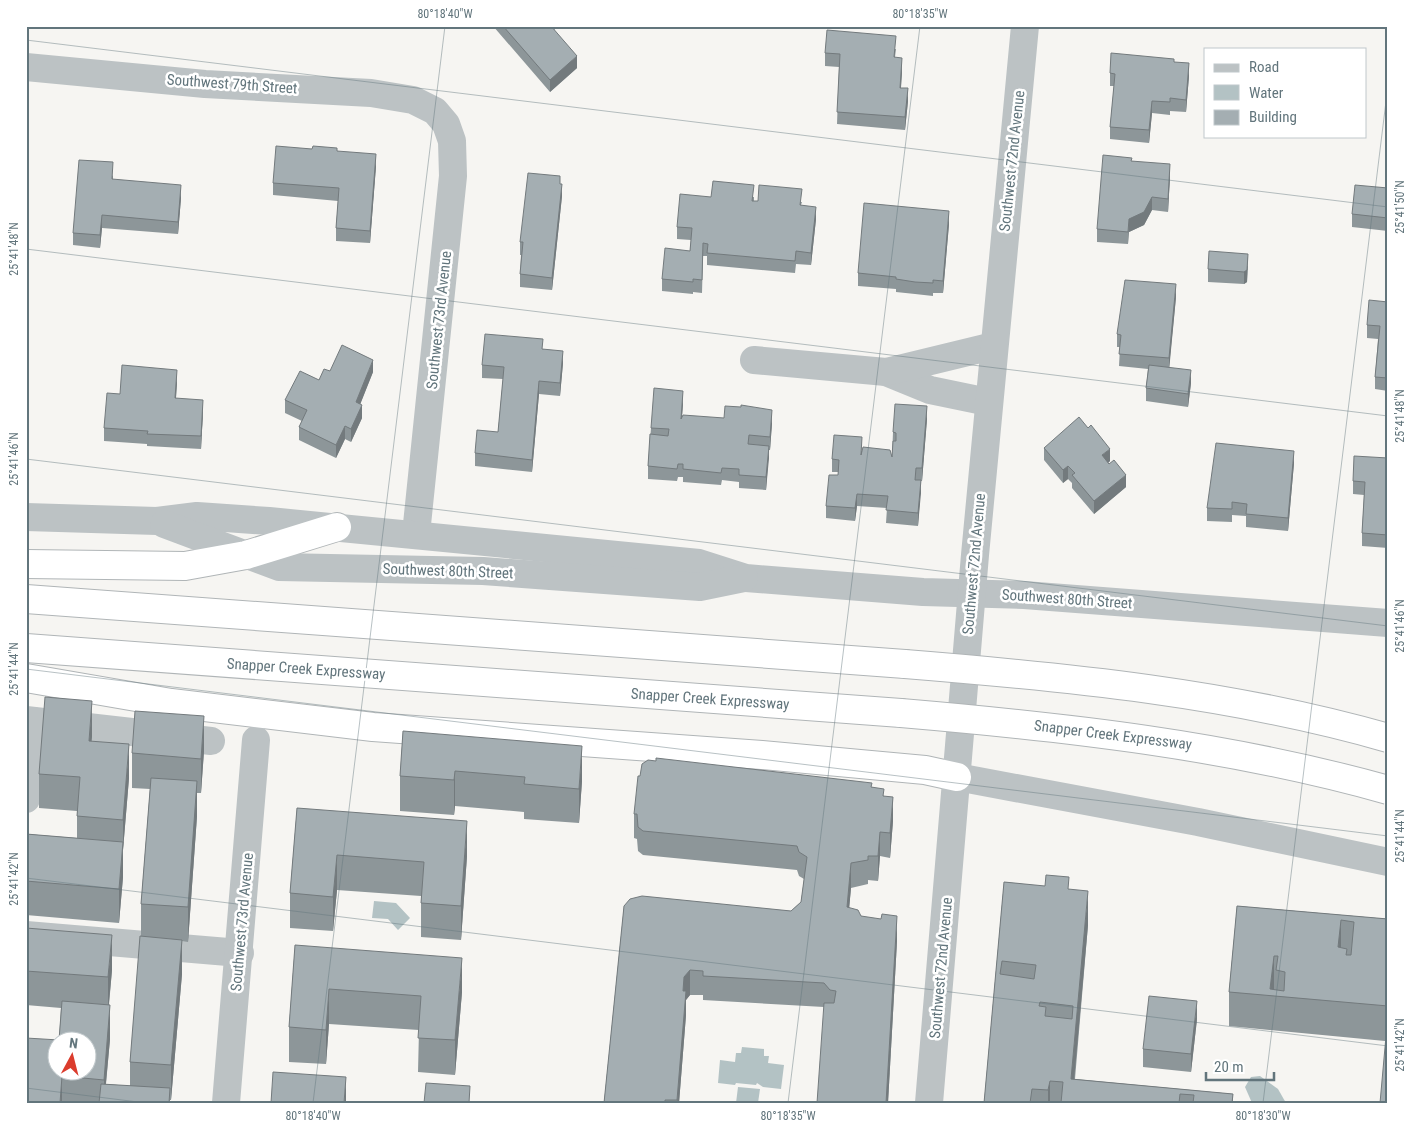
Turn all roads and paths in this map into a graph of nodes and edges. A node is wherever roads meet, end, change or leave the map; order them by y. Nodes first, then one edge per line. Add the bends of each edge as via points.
1 (1025, 26) edge
2 (26, 67) edge
3 (435, 111) joint
4 (993, 346) junction
5 (754, 360) dead end
6 (934, 360) junction
7 (886, 372) junction
8 (930, 390) junction
9 (988, 402) junction
10 (26, 517) edge
11 (157, 521) junction
12 (337, 527) junction
13 (416, 534) junction
14 (246, 555) junction
15 (26, 564) edge
16 (746, 578) junction
17 (972, 594) junction
18 (26, 599) edge
19 (1388, 623) edge
20 (26, 648) edge
21 (26, 678) edge
22 (30, 721) edge
23 (1388, 738) edge
24 (256, 740) dead end
25 (211, 741) dead end
26 (957, 778) junction
27 (1388, 790) edge
28 (26, 799) edge
29 (1388, 862) edge
30 (26, 935) edge
31 (240, 953) junction
32 (226, 1103) edge
33 (929, 1103) edge

1 - 4 street, Southwest 72nd Avenue
2 - 3 street, Southwest 79th Street via 205,84 388,95 413,100
3 - 13 street, Southwest 73rd Avenue via 449,133 454,165
4 - 6 street
4 - 9 street, Southwest 72nd Avenue
5 - 7 street
6 - 7 street
6 - 8 street
7 - 8 street
8 - 9 street
9 - 17 street, Southwest 72nd Avenue
10 - 11 street, Southwest 80th Street
11 - 12 street, Southwest 80th Street via 197,516
11 - 14 street, Southwest 80th Street
12 - 13 street, Southwest 80th Street
12 - 14 highway
13 - 16 street, Southwest 80th Street via 699,563
14 - 15 highway via 185,566
14 - 16 street, Southwest 80th Street via 288,568 483,571 700,587
16 - 17 street, Southwest 80th Street
17 - 19 street, Southwest 80th Street
17 - 26 street, Southwest 72nd Avenue
18 - 23 highway, bridge via 1046,677 1173,693 1290,714
20 - 27 highway, Snapper Creek Expressway, bridge via 1017,723 1192,745 1333,774
21 - 26 highway via 171,702 373,727 781,757 925,770
22 - 25 street
22 - 28 street
24 - 31 street, Southwest 73rd Avenue
26 - 29 street via 1198,822
26 - 33 street, Southwest 72nd Avenue
30 - 31 street
31 - 32 street, Southwest 73rd Avenue

